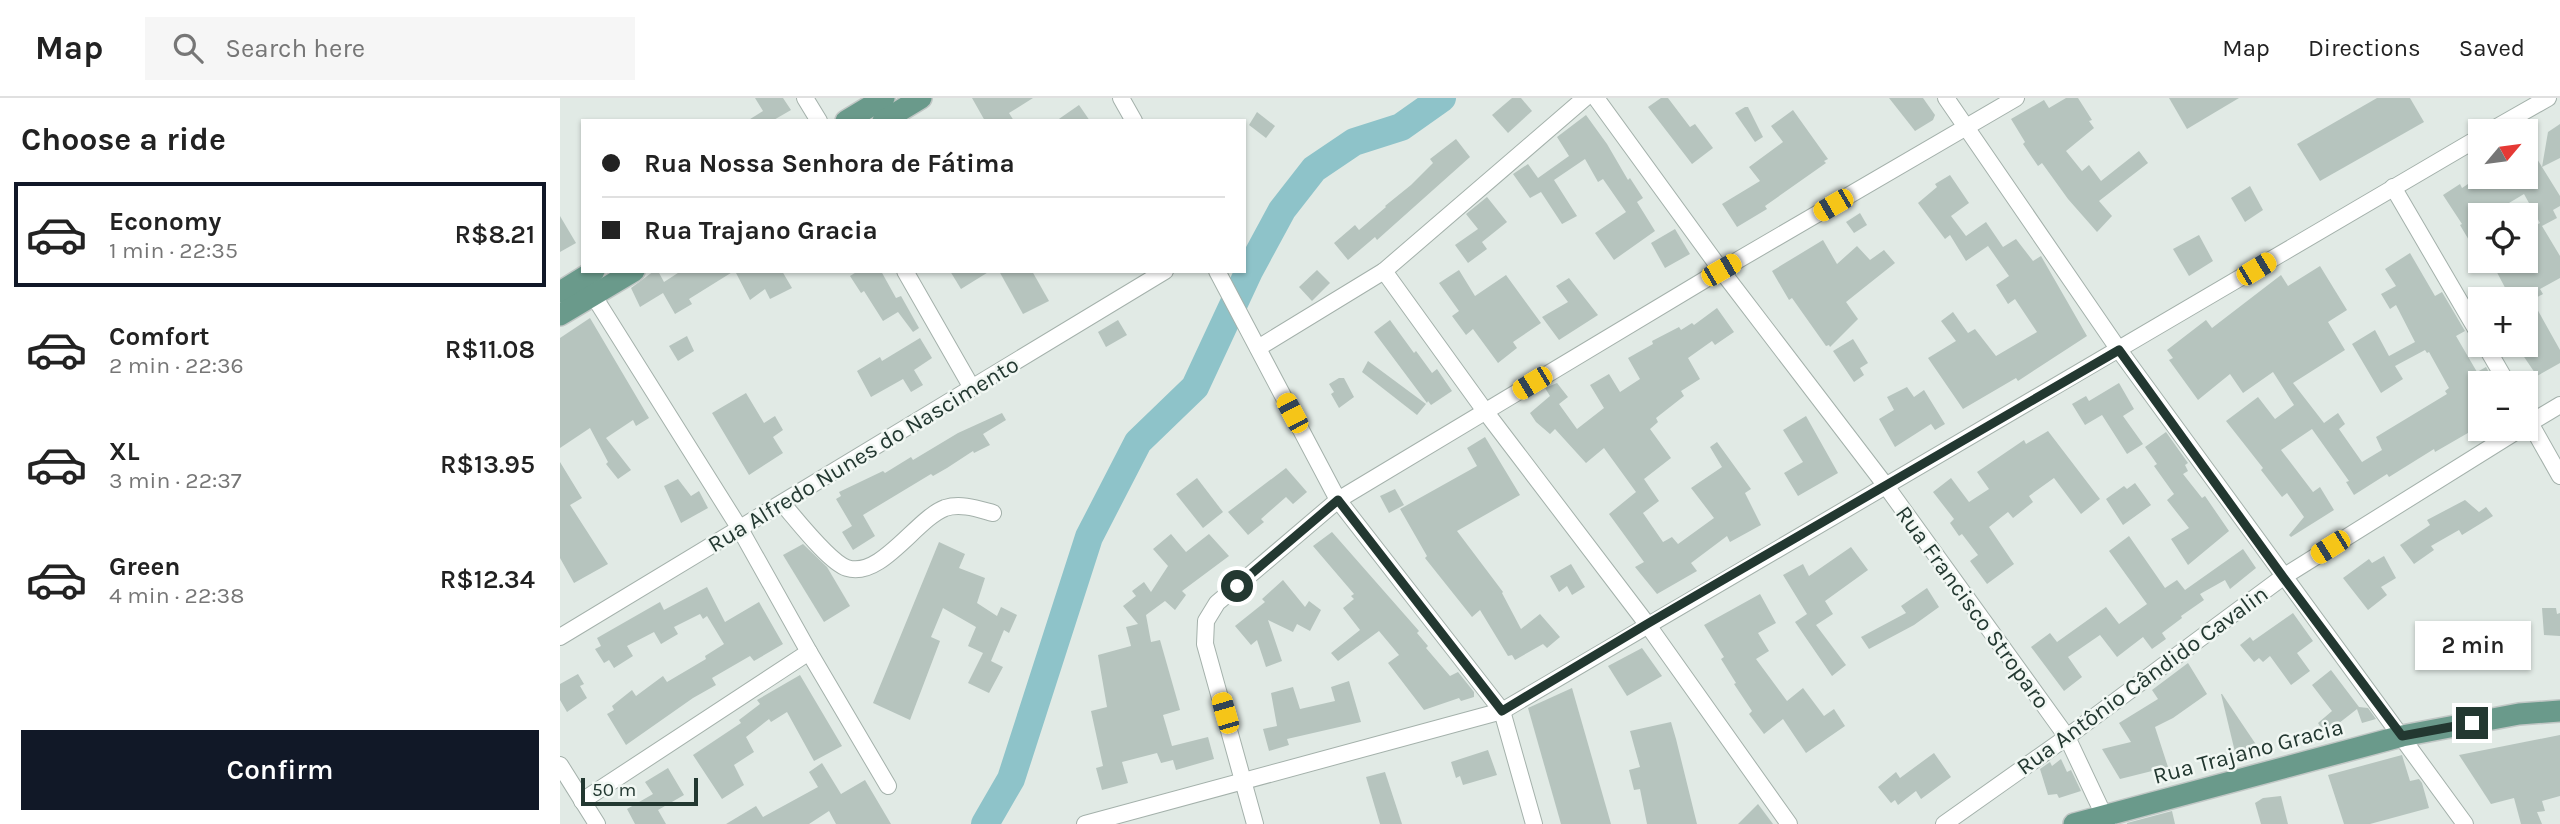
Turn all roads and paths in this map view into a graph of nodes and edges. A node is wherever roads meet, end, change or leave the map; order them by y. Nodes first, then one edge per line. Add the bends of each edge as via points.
1 (805, 98) edge
2 (884, 98) edge
3 (921, 98) edge
4 (1121, 98) edge
5 (1585, 98) edge
6 (1596, 98) edge
7 (1946, 98) edge
8 (2016, 98) edge
9 (2548, 98) edge
10 (817, 119) edge
11 (849, 119) edge
12 (886, 119) edge
13 (1133, 119) edge
14 (2511, 119) edge
15 (1967, 127) junction
16 (2468, 144) edge
17 (2393, 187) junction
18 (1721, 270) junction
19 (1384, 271) junction
20 (626, 273) edge
21 (906, 273) edge
22 (1162, 273) edge
23 (1218, 273) edge
24 (590, 282) edge
25 (560, 292) edge
26 (560, 315) edge
27 (2468, 315) edge
28 (1258, 348) junction
29 (2119, 350) junction
30 (972, 388) junction
31 (2560, 405) edge
32 (1485, 411) junction
33 (2538, 416) edge
34 (2497, 441) edge
35 (2537, 441) edge
36 (2560, 476) edge
37 (1886, 486) junction
38 (1338, 500) junction
39 (782, 503) junction
40 (993, 513) dead end
41 (740, 528) junction
42 (2283, 577) junction
43 (1647, 624) junction
44 (560, 637) edge
45 (809, 652) junction
46 (1502, 711) junction
47 (2560, 711) edge
48 (2402, 736) junction
49 (2067, 737) junction
50 (560, 765) edge
51 (1244, 782) junction
52 (888, 786) dead end
53 (582, 801) junction
54 (2107, 820) edge
55 (597, 824) edge
56 (1085, 824) edge
57 (1255, 824) edge
58 (1534, 824) edge
59 (1789, 824) edge
60 (1944, 824) edge
61 (2074, 824) edge
62 (2465, 824) edge

1 - 10 street
2 - 11 main road
3 - 12 main road
4 - 13 street
5 - 19 street
6 - 18 street, Rua Francisco Stroparo
7 - 15 street
8 - 15 street
9 - 14 street
15 - 18 street
15 - 29 street
16 - 17 street
17 - 27 street
17 - 29 street
18 - 32 street
18 - 37 street, Rua Francisco Stroparo
19 - 28 street
19 - 32 street
20 - 24 main road
21 - 30 street
22 - 30 street, Rua Alfredo Nunes do Nascimento
23 - 28 street
24 - 25 main road
24 - 26 main road
24 - 41 street
28 - 38 street
29 - 37 street
29 - 42 street
30 - 39 street, Rua Alfredo Nunes do Nascimento
31 - 33 street, Rua Antônio Cândido Cavalin
32 - 38 street
32 - 43 street
34 - 42 street, Rua Antônio Cândido Cavalin
35 - 36 street
37 - 43 street
37 - 49 street, Rua Francisco Stroparo
38 - 46 street
38 - 51 street via 1217,603 1206,621 1205,644
39 - 40 street via 833,559 859,569 876,564 946,507
39 - 41 street, Rua Alfredo Nunes do Nascimento
41 - 44 street, Rua Alfredo Nunes do Nascimento
41 - 45 street
42 - 48 street
42 - 49 street, Rua Antônio Cândido Cavalin
43 - 46 street
43 - 59 street
45 - 52 street
45 - 53 street
46 - 51 street
46 - 58 street
47 - 48 main road, Rua Trajano Gracia
48 - 54 main road, Rua Trajano Gracia
48 - 62 street
49 - 54 street, Rua Francisco Stroparo
49 - 60 street, Rua Antônio Cândido Cavalin
50 - 53 street
51 - 56 street
51 - 57 street
53 - 55 street
54 - 61 main road, Rua Trajano Gracia

